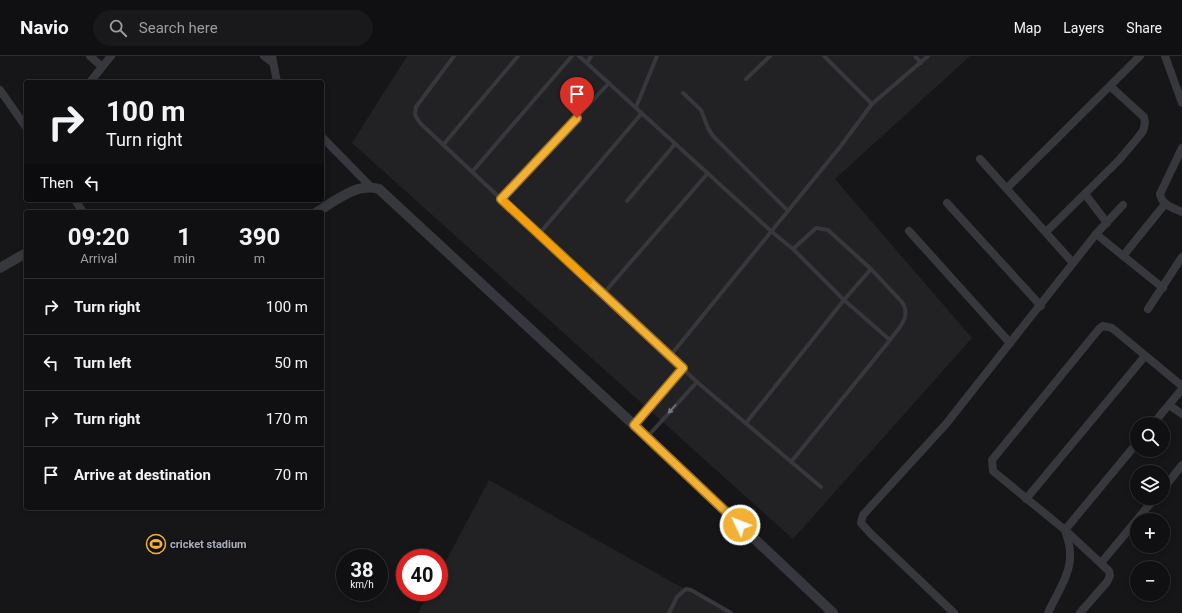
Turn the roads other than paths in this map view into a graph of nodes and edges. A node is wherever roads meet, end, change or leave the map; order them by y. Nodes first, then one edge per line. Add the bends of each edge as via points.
1 (90, 56) edge
2 (111, 56) edge
3 (264, 56) edge
4 (454, 56) edge
5 (518, 56) edge
6 (572, 56) edge
7 (579, 56) edge
8 (591, 56) edge
9 (657, 56) edge
10 (770, 56) edge
11 (824, 56) edge
12 (915, 56) edge
13 (928, 56) edge
14 (1140, 56) edge
15 (1165, 56) edge
16 (272, 59) edge
17 (587, 63) junction
18 (921, 63) junction
19 (101, 66) junction
20 (746, 79) dead end
21 (91, 80) edge
22 (277, 80) edge
23 (609, 83) junction
24 (1110, 86) junction
25 (0, 90) edge
26 (683, 93) dead end
27 (1182, 103) edge
28 (872, 104) junction
29 (636, 107) junction
30 (642, 113) junction
31 (24, 125) edge
32 (324, 139) edge
33 (442, 144) junction
34 (676, 144) junction
35 (1182, 148) edge
36 (980, 159) dead end
37 (472, 172) junction
38 (708, 173) junction
39 (370, 186) junction
40 (1007, 188) junction
41 (1085, 194) junction
42 (501, 199) junction
43 (627, 201) dead end
44 (947, 203) dead end
45 (1165, 204) junction
46 (1123, 205) dead end
47 (320, 210) edge
48 (788, 211) junction
49 (1182, 212) edge
50 (1107, 223) junction
51 (771, 231) junction
52 (909, 231) dead end
53 (1046, 232) junction
54 (539, 234) junction
55 (1096, 234) junction
56 (793, 249) junction
57 (24, 254) edge
58 (1123, 256) junction
59 (1182, 257) edge
60 (1073, 263) junction
61 (0, 268) edge
62 (871, 269) junction
63 (1163, 288) junction
64 (603, 294) junction
65 (844, 300) junction
66 (1041, 306) junction
67 (1148, 309) dead end
68 (890, 340) junction
69 (1010, 342) junction
70 (670, 356) junction
71 (1145, 356) junction
72 (683, 368) junction
73 (697, 382) junction
74 (1182, 386) edge
75 (1182, 389) edge
76 (1169, 404) junction
77 (1182, 414) edge
78 (1159, 417) edge
79 (746, 423) junction
80 (634, 425) junction
81 (647, 437) junction
82 (1130, 451) edge
83 (791, 462) junction
84 (1182, 465) edge
85 (1170, 480) edge
86 (821, 487) dead end
87 (1026, 499) junction
88 (1149, 505) edge
89 (1065, 530) junction
90 (1101, 563) junction
91 (669, 613) edge
92 (731, 613) edge
93 (833, 613) edge
94 (954, 613) edge
95 (1048, 613) edge
96 (1080, 613) edge

1 - 19 street
2 - 19 street
3 - 16 street
4 - 33 lane via 421,99 415,115
5 - 33 lane
6 - 37 lane
7 - 17 lane
8 - 17 lane
9 - 29 lane
10 - 20 lane
11 - 28 lane
12 - 18 lane
13 - 18 lane
14 - 24 street
15 - 27 street
16 - 22 street
17 - 23 lane
18 - 28 lane
19 - 21 street
23 - 29 lane
23 - 42 lane
24 - 40 street
24 - 41 street via 1144,117 1145,123 1136,140
25 - 31 street
26 - 48 lane via 701,110 713,136
28 - 48 lane
29 - 30 lane
30 - 34 lane
30 - 54 lane
32 - 39 street
33 - 37 lane
34 - 38 lane
34 - 43 lane
35 - 45 street via 1160,194
36 - 40 street
37 - 42 lane
38 - 51 lane
38 - 64 lane
39 - 47 street via 357,188
39 - 80 street via 379,189
40 - 53 street
41 - 50 street
41 - 53 street
42 - 54 lane
44 - 66 street
45 - 49 street
45 - 58 street
46 - 50 street
48 - 51 lane
50 - 55 street
51 - 56 lane
51 - 70 lane
52 - 69 street
53 - 60 street
54 - 64 lane
55 - 58 street
55 - 60 street
56 - 62 lane via 813,231 822,228 828,230
56 - 65 lane
57 - 61 street
58 - 63 street
59 - 63 street
60 - 66 street
62 - 65 lane
62 - 68 lane via 906,308 904,322
63 - 67 street
64 - 70 lane
65 - 68 lane
65 - 79 lane
66 - 69 street
68 - 83 lane
69 - 94 street via 946,424 863,515 861,523
70 - 72 lane
71 - 74 street
71 - 87 street
71 - 87 street via 1112,328 1103,326 1099,329 992,460 992,471
72 - 73 lane
72 - 80 lane
73 - 79 lane
73 -> 81 lane
75 - 76 street
76 - 77 street
76 - 78 street
79 - 83 lane
80 - 81 street
81 - 93 street
82 - 89 street
83 - 86 lane
84 - 85 street
87 - 89 street
88 - 90 street
89 - 90 street
89 - 95 street via 1071,561
90 - 96 street via 1109,571 1110,576
91 - 92 lane via 677,597 686,589

